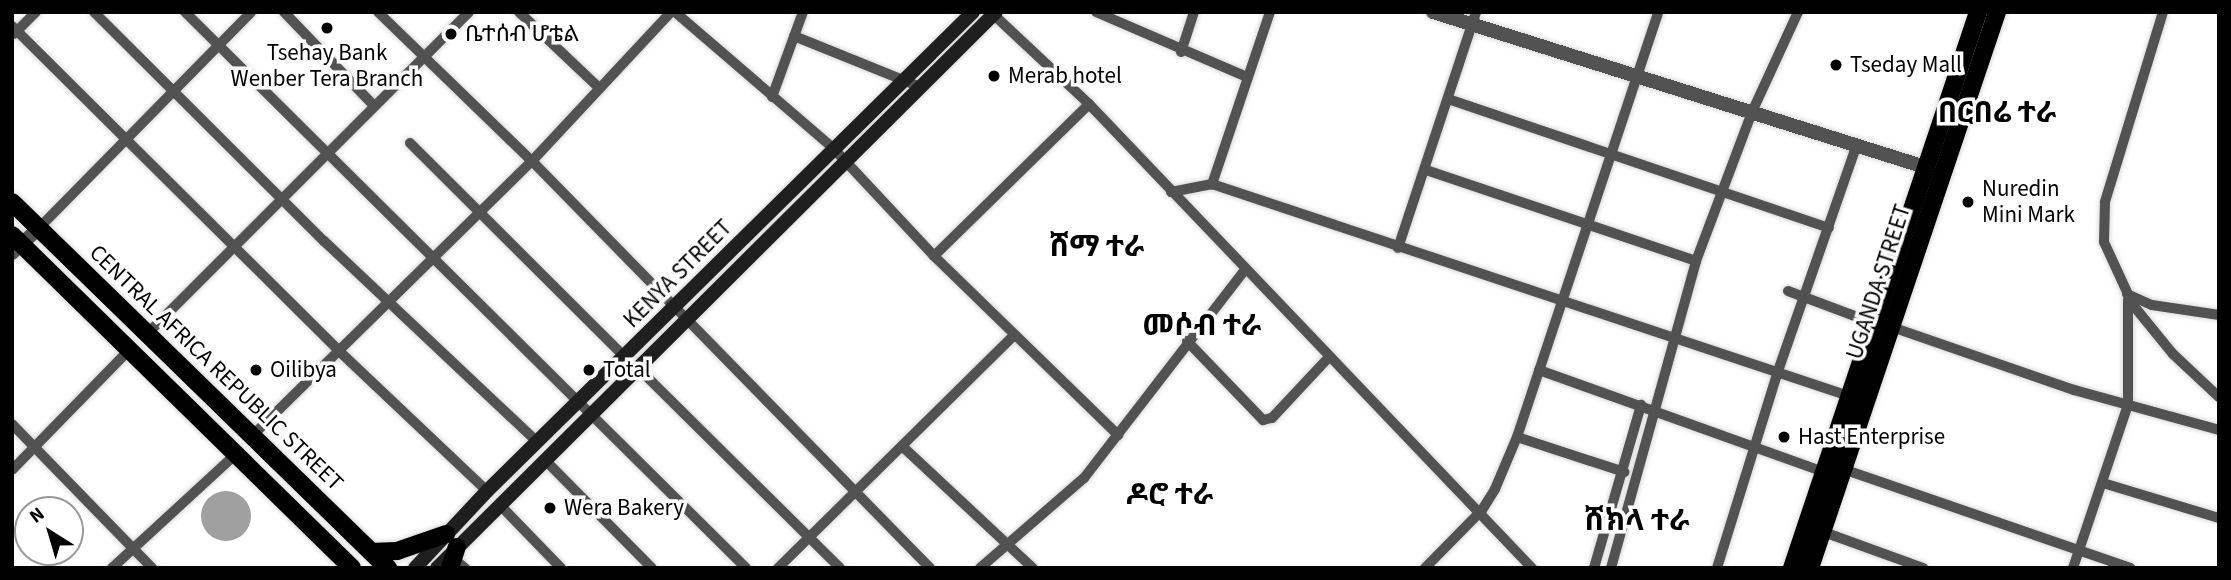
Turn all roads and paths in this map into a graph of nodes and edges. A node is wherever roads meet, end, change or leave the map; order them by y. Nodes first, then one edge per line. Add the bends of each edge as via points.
1 (36, 12) edge
2 (94, 12) edge
3 (185, 12) edge
4 (251, 12) edge
5 (284, 12) edge
6 (379, 12) edge
7 (469, 12) edge
8 (519, 12) edge
9 (673, 12) edge
10 (803, 12) edge
11 (973, 12) edge
12 (1096, 12) edge
13 (1194, 12) edge
14 (1270, 12) edge
15 (1433, 12) edge
16 (1476, 12) edge
17 (1658, 12) edge
18 (1798, 12) edge
19 (1978, 12) edge
20 (1997, 12) edge
21 (2163, 12) edge
22 (995, 14) edge
23 (1472, 27) junction
24 (14, 31) edge
25 (794, 36) junction
26 (217, 45) junction
27 (1181, 52) junction
28 (423, 57) junction
29 (1247, 77) junction
30 (1637, 77) junction
31 (904, 79) junction
32 (918, 86) junction
33 (599, 88) junction
34 (173, 90) junction
35 (772, 97) junction
36 (1448, 99) junction
37 (1089, 104) junction
38 (374, 106) junction
39 (1752, 112) junction
40 (126, 140) junction
41 (410, 143) dead end
42 (1856, 147) junction
43 (326, 153) junction
44 (839, 154) junction
45 (1610, 154) junction
46 (532, 161) junction
47 (1932, 169) junction
48 (1426, 170) junction
49 (1212, 184) junction
50 (1171, 192) junction
51 (1722, 194) junction
52 (281, 197) junction
53 (12, 202) edge
54 (477, 214) junction
55 (1586, 225) junction
56 (1829, 228) junction
57 (38, 229) junction
58 (15, 244) edge
59 (235, 244) junction
60 (1398, 248) junction
61 (934, 256) junction
62 (432, 258) junction
63 (1696, 261) junction
64 (1245, 270) junction
65 (1788, 291) dead end
66 (2127, 295) junction
67 (1806, 298) junction
68 (386, 301) junction
69 (1560, 303) junction
70 (682, 314) junction
71 (2219, 315) edge
72 (1881, 324) junction
73 (146, 335) junction
74 (1014, 335) junction
75 (1673, 340) junction
76 (1187, 341) junction
77 (130, 349) junction
78 (338, 350) junction
79 (1329, 356) junction
80 (626, 358) junction
81 (638, 368) junction
82 (1539, 370) junction
83 (1778, 371) junction
84 (1849, 396) junction
85 (2219, 397) edge
86 (580, 401) junction
87 (1640, 405) junction
88 (2128, 405) junction
89 (1656, 411) junction
90 (592, 412) junction
91 (12, 424) edge
92 (2219, 430) edge
93 (1118, 435) junction
94 (252, 436) junction
95 (1517, 437) junction
96 (537, 442) junction
97 (1755, 444) junction
98 (902, 446) junction
99 (36, 447) junction
100 (236, 454) junction
101 (545, 460) junction
102 (1843, 469) junction
103 (12, 470) edge
104 (1623, 472) junction
105 (1824, 472) junction
106 (2103, 483) junction
107 (1620, 484) junction
108 (1635, 488) junction
109 (487, 491) junction
110 (855, 493) junction
111 (500, 505) junction
112 (1482, 510) junction
113 (2219, 518) edge
114 (1821, 531) junction
115 (810, 537) junction
116 (1006, 542) junction
117 (131, 548) junction
118 (2078, 550) junction
119 (371, 552) junction
120 (454, 555) edge
121 (350, 567) edge
122 (112, 568) edge
123 (152, 568) edge
124 (388, 568) edge
125 (415, 568) edge
126 (437, 568) edge
127 (561, 568) edge
128 (652, 568) edge
129 (746, 568) edge
130 (778, 568) edge
131 (840, 568) edge
132 (930, 568) edge
133 (980, 568) edge
134 (1033, 568) edge
135 (1425, 568) edge
136 (1532, 568) edge
137 (1594, 568) edge
138 (1611, 568) edge
139 (1717, 568) edge
140 (1792, 568) edge
141 (1810, 568) edge
142 (1923, 568) edge
143 (2073, 568) edge
144 (2130, 568) edge

1 - 24 street
2 - 34 street
3 - 26 street
4 - 26 street
5 - 38 street
6 - 28 street
7 - 28 street
8 - 33 street
9 - 33 street
9 - 35 street
10 - 25 street
11 - 31 main road, KENYA STREET
12 - 27 street
13 - 27 street
14 - 29 street
15 - 23 street
16 - 23 street
17 - 30 street
18 - 39 street
19 - 47 main road, UGANDA STREET
20 - 47 main road, UGANDA STREET
21 - 66 street via 2105,202 2104,242
22 - 32 main road
22 - 37 street
23 - 30 street
23 - 36 street
24 - 40 street
25 - 31 street
25 - 35 street
26 - 34 street
26 - 43 street
27 - 29 street
28 - 38 street
28 - 46 street
29 - 49 street
30 - 39 street
30 - 45 street
31 - 32 street
31 - 44 main road, KENYA STREET
32 - 44 main road
33 - 46 street
34 - 40 street
34 - 52 street
35 - 44 street
36 - 45 street
36 - 48 street
37 - 50 street
37 - 61 street
38 - 43 street
39 - 42 street
39 - 51 street
40 - 57 street
40 - 59 street
41 - 54 street
42 - 47 street
42 - 56 street
43 - 52 street
43 - 62 street
44 - 61 street
44 - 70 main road, KENYA STREET
45 - 51 street
45 - 55 street
46 - 54 street
46 - 70 street
47 - 72 main road, UGANDA STREET
48 - 55 street
48 - 60 street
49 - 50 street
49 - 60 street
50 - 64 street
51 - 56 street
51 - 63 street
52 - 59 street
52 - 68 street
53 - 57 main road, CENTRAL AFRICA REPUBLIC STREET
54 - 62 street
54 - 80 street
55 - 63 street
55 - 69 street
56 - 67 street
57 - 58 street
57 - 73 main road, CENTRAL AFRICA REPUBLIC STREET
58 - 77 main road, CENTRAL AFRICA REPUBLIC STREET
59 - 73 street
59 - 78 street
60 - 69 street
61 - 74 street
62 - 68 street
62 - 86 street
63 - 75 street
64 - 76 street
64 - 79 street
65 - 67 street
66 - 71 street via 2152,305
66 - 85 street via 2173,354
66 - 88 street
67 - 72 street
67 - 83 street
68 - 78 street
68 - 96 street
69 - 75 street
69 - 82 street
70 - 80 main road, KENYA STREET
70 - 81 main road
70 - 110 street
72 - 84 main road, UGANDA STREET
72 - 88 street
72 - 102 main road, UGANDA STREET
73 - 94 main road, CENTRAL AFRICA REPUBLIC STREET
74 - 93 street
74 - 98 street
75 - 83 street
75 - 89 street
76 - 79 street via 1263,420 1272,418
76 - 93 street
77 - 99 street
77 - 100 main road, CENTRAL AFRICA REPUBLIC STREET
78 - 94 street
78 - 109 street
79 - 112 street
80 - 86 main road, KENYA STREET
81 - 90 main road
81 - 115 street
82 - 87 street
82 - 95 street
83 - 84 street
83 - 97 street
84 - 105 main road, UGANDA STREET
86 - 90 street
86 - 96 main road, KENYA STREET
87 - 89 street
87 - 104 street
88 - 92 street
88 - 106 street
89 - 97 street
89 - 108 street
90 - 101 main road
90 - 129 street
91 - 99 street
93 - 116 street via 1061,502
94 - 119 main road, CENTRAL AFRICA REPUBLIC STREET
95 - 104 street
95 - 112 street
96 - 109 main road, KENYA STREET
97 - 105 street
97 - 139 street
98 - 110 street
98 - 116 street
99 - 103 street
99 - 117 street
100 - 117 street
100 - 121 main road, CENTRAL AFRICA REPUBLIC STREET
101 - 111 main road
101 - 128 street
102 - 114 main road, UGANDA STREET
102 - 118 street
104 - 107 street
105 - 140 main road, UGANDA STREET
106 - 113 street
106 - 118 street
107 - 108 street
107 - 137 street
108 - 138 street
109 - 120 main road, KENYA STREET
110 - 115 street
110 - 132 street
111 - 120 main road
111 - 127 street
112 - 135 street
112 - 136 street
114 - 141 main road, UGANDA STREET
114 - 142 street
115 - 130 street
115 - 131 street
116 - 133 street
116 - 134 street
117 - 122 street
117 - 123 street
118 - 143 street
118 - 144 street
119 - 120 main road
119 - 124 main road, CENTRAL AFRICA REPUBLIC STREET
120 - 125 main road, KENYA STREET
120 - 126 main road

